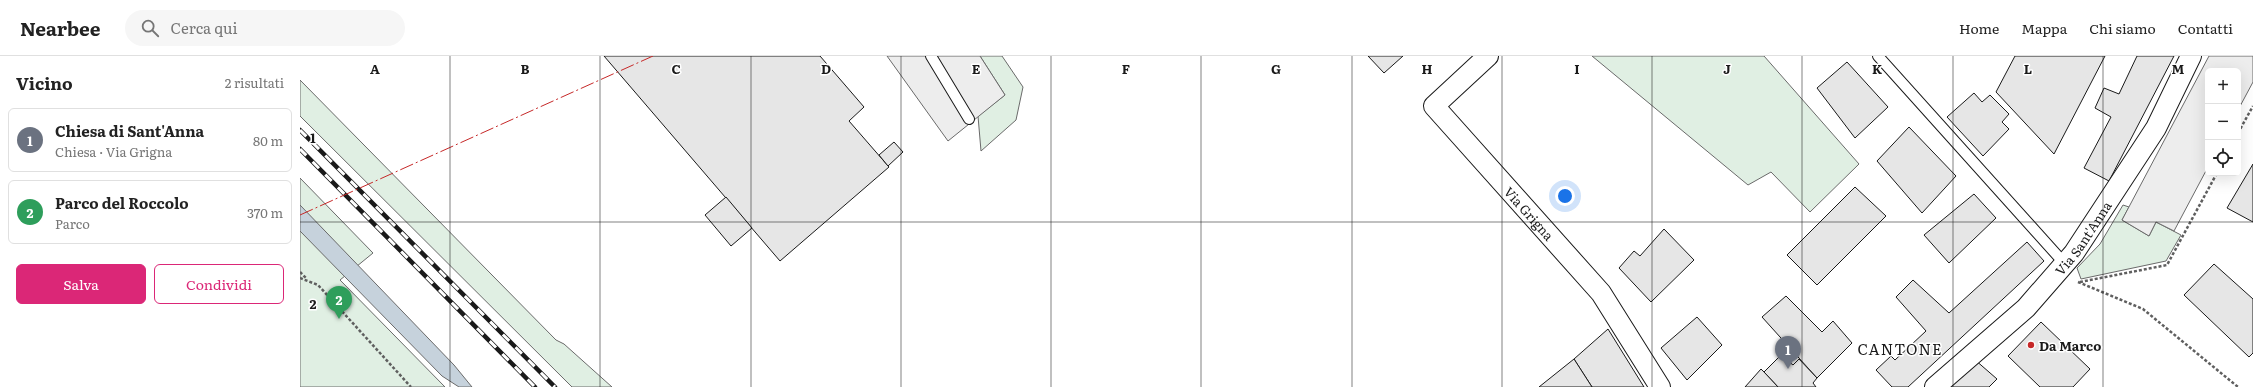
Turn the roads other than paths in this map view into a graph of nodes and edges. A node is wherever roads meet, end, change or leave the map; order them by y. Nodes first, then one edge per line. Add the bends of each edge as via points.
1 (932, 56) edge
2 (1488, 56) edge
3 (1878, 56) edge
4 (2191, 56) edge
5 (969, 119) dead end
6 (2062, 267) junction
7 (1660, 387) edge
8 (1935, 387) edge

1 - 5 lane
2 - 7 street, Via Grigna via 1434,106 1601,293
3 - 6 lane
4 - 6 street, Via Sant'Anna via 2156,128 2074,253
6 - 8 street, Via Sant'Anna via 2026,308

